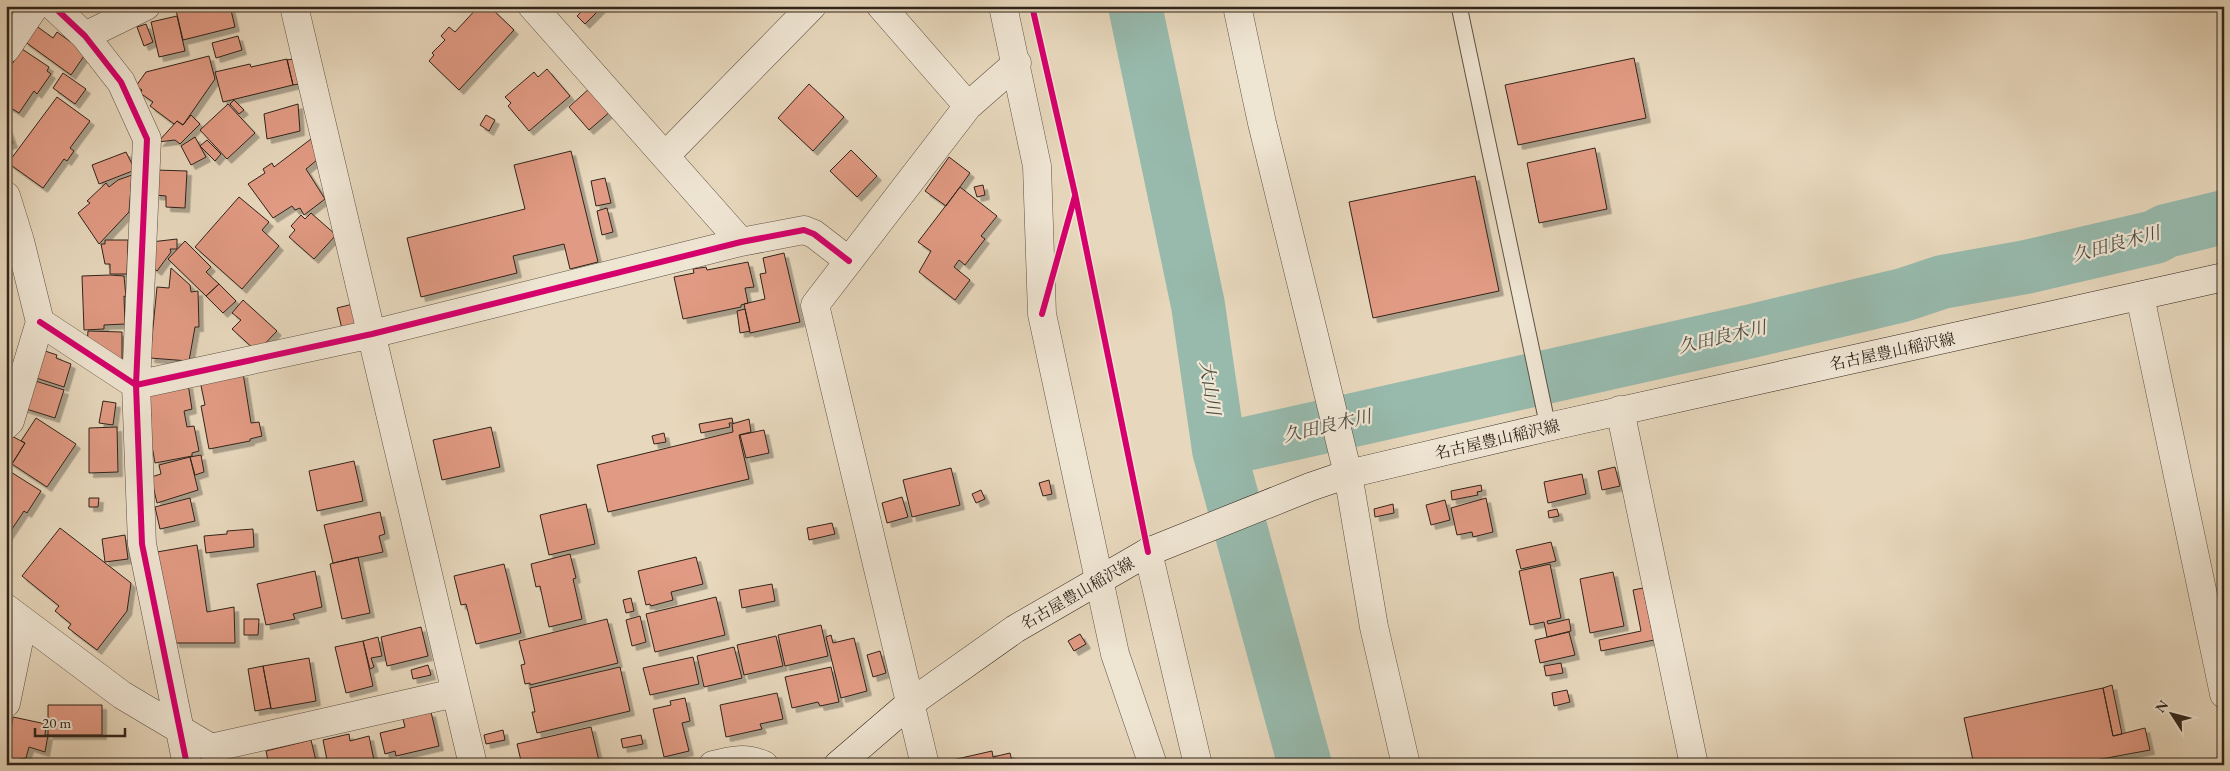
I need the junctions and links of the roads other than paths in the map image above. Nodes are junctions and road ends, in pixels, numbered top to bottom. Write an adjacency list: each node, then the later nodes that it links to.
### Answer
1 (35, 6): 12 (street)
2 (53, 6): 11 (street)
3 (146, 6): 11 (street)
4 (294, 6): 22 (street)
5 (532, 6): 15 (street)
6 (812, 6): 15 (street)
7 (882, 6): 14 (street)
8 (1003, 6): 13 (street)
9 (1236, 6): 27 (street)
10 (1459, 6): 25 (lane)
11 (85, 36): 23 (street)
12 (6, 49)
13 (1017, 63): 14 (street); 29 (street)
14 (968, 106): 18 (street)
15 (665, 156): 17 (street)
16 (6, 196): 21 (street)
17 (741, 242): 18 (street); 22 (street)
18 (849, 261): 34 (street)
19 (2224, 277): 20 (street, 名古屋豊山稲沢線)
20 (2140, 296): 24 (street, 名古屋豊山稲沢線); 32 (street)
21 (40, 322): 23 (street); 26 (street)
22 (372, 334): 23 (street); 31 (street)
23 (136, 385): 35 (street)
24 (1620, 410): 25 (street, 名古屋豊山稲沢線); 45 (street)
25 (1546, 418): 27 (street, 名古屋豊山稲沢線)
26 (7, 422)
27 (1348, 474): 28 (street, 名古屋豊山稲沢線); 44 (street)
28 (1153, 549): 29 (street, 名古屋豊山稲沢線); 43 (street)
29 (1099, 580): 34 (street, 名古屋豊山稲沢線); 42 (street)
30 (15, 614): 33 (street); 35 (street)
31 (455, 693): 35 (street); 37 (street)
32 (2224, 694)
33 (6, 703)
34 (909, 704): 40 (street, 名古屋豊山稲沢線); 41 (street)
35 (178, 728): 36 (street)
36 (186, 765)
37 (473, 765)
38 (713, 765): 39 (street)
39 (764, 765)
40 (838, 765)
41 (925, 765)
42 (1153, 765)
43 (1198, 765)
44 (1406, 765)
45 (1694, 765)

